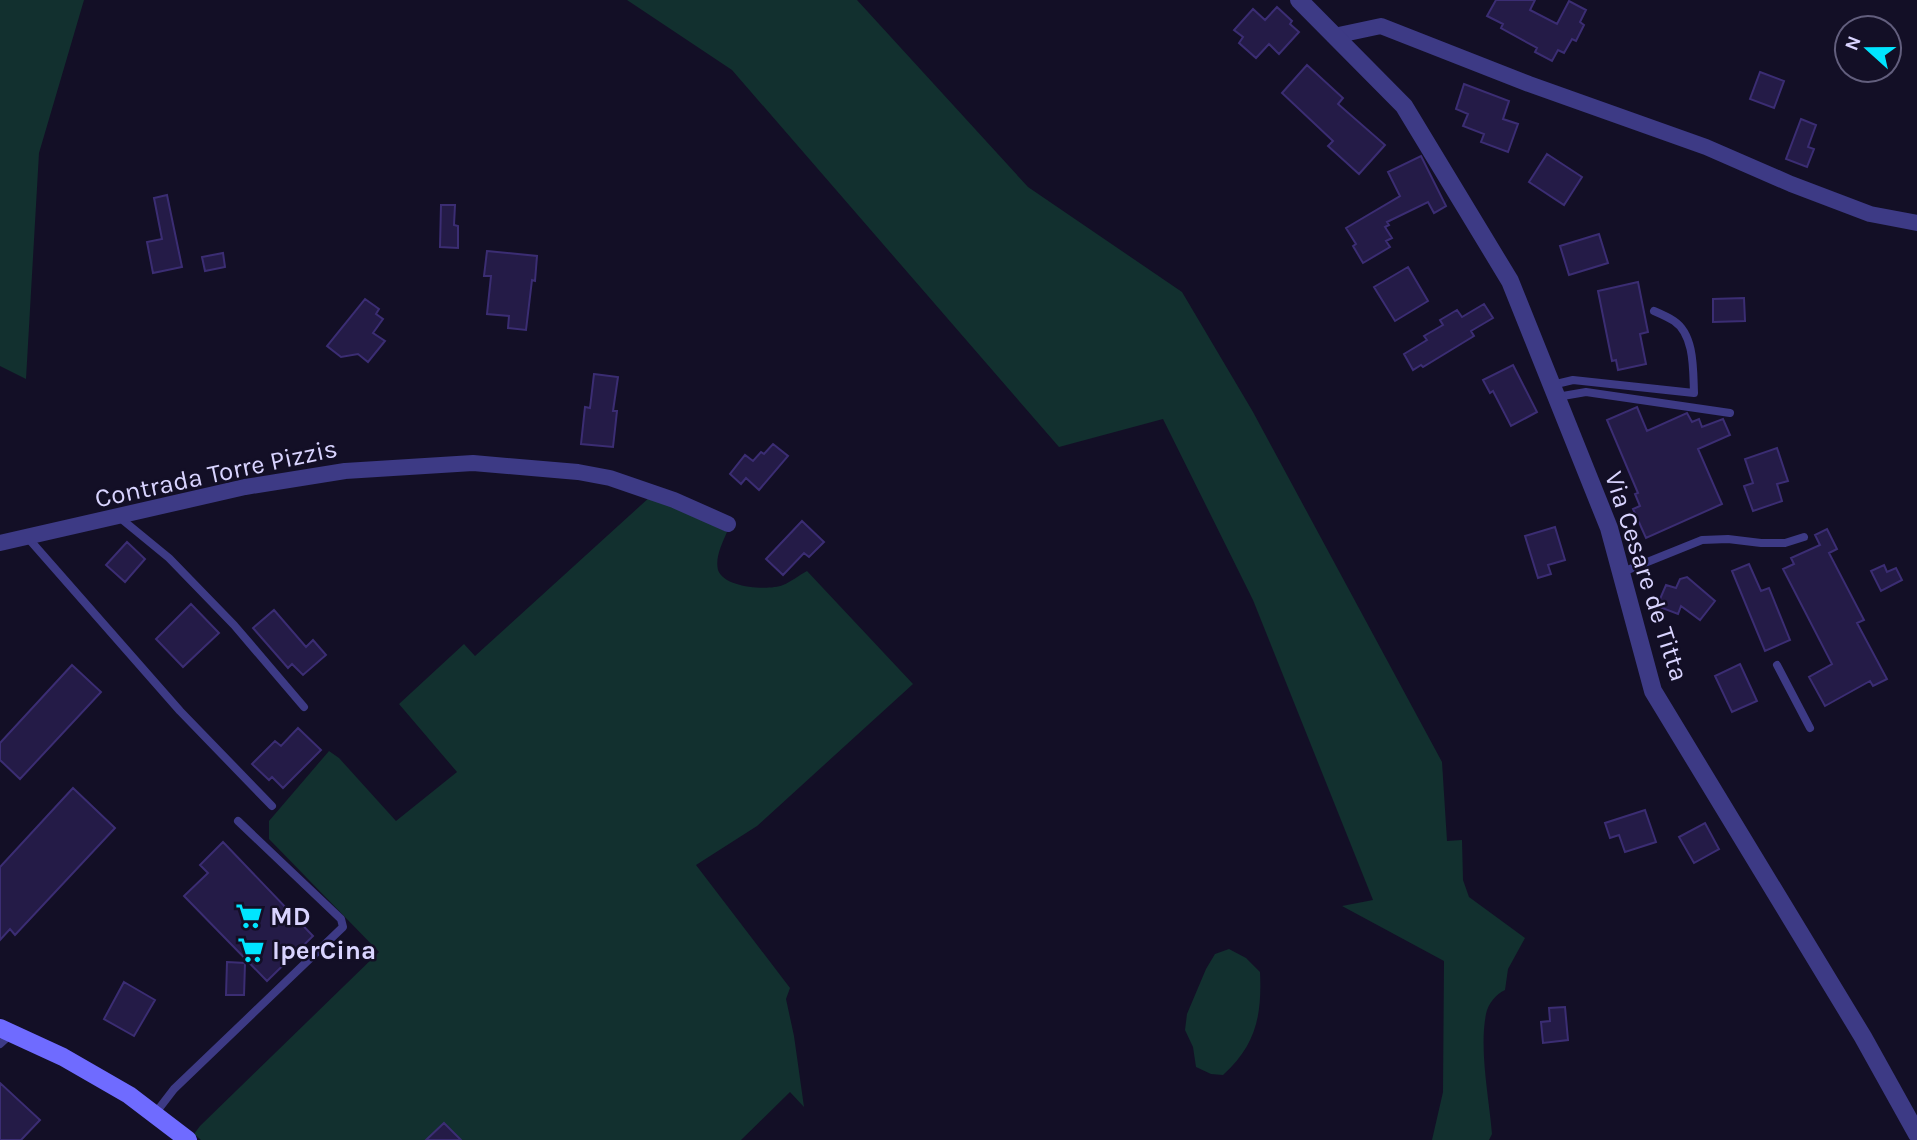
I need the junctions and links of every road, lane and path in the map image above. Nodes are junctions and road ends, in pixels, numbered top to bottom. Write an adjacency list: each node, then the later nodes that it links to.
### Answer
1 (1306, 3): 2 (street, Via Cesare de Titta)
2 (1335, 36): 3 (street); 5 (street, Via Cesare de Titta)
3 (1917, 223)
4 (1654, 311): 5 (lane)
5 (1554, 391): 6 (lane); 12 (street, Via Cesare de Titta)
6 (1730, 414)
7 (119, 517): 8 (street, Contrada Torre Pizzis); 10 (street, Contrada Torre Pizzis); 14 (lane)
8 (729, 524)
9 (1804, 537): 12 (lane)
10 (28, 538): 11 (street, Contrada Torre Pizzis); 16 (lane)
11 (0, 543)
12 (1620, 573): 20 (street, Via Cesare de Titta)
13 (1777, 664): 15 (lane)
14 (304, 707)
15 (1810, 728)
16 (272, 806)
17 (238, 821): 19 (lane)
18 (4, 1035): 19 (main road)
19 (154, 1115): 21 (main road)
20 (1917, 1134)
21 (188, 1140)

